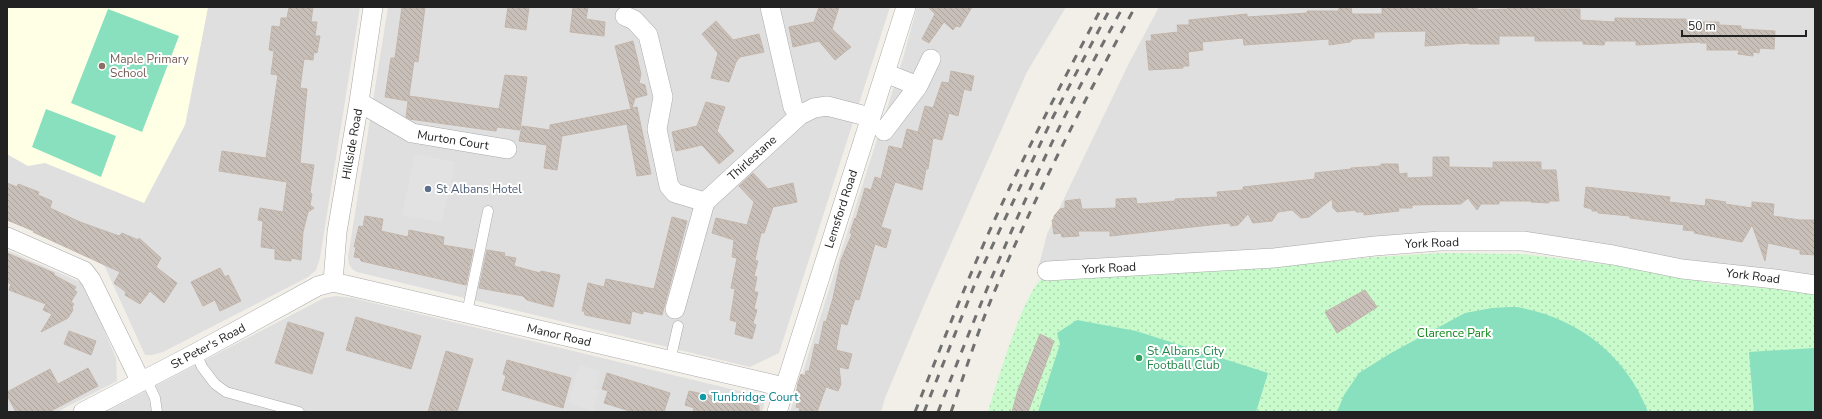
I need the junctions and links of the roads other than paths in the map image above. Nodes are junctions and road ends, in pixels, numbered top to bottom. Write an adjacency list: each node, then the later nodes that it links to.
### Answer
1 (373, 7): 8 (street, Hillside Road)
2 (770, 7): 9 (street)
3 (906, 7): 6 (street, Lemsford Road)
4 (625, 16): 13 (street)
5 (931, 59): 7 (street)
6 (885, 73): 7 (street); 10 (street, Lemsford Road)
7 (918, 86): 11 (street)
8 (359, 102): 12 (street, Murton Court); 17 (street, Hillside Road)
9 (800, 115): 10 (street, Thirlestane); 13 (street, Thirlestane)
10 (870, 117): 24 (street, Lemsford Road)
11 (884, 131)
12 (507, 149)
13 (705, 202): 20 (street)
14 (488, 211): 19 (lane)
15 (7, 237): 23 (street)
16 (1047, 271): 18 (street, York Road)
17 (333, 282): 19 (street, Manor Road); 21 (street, St Peter's Road)
18 (1815, 286)
19 (467, 313): 22 (street, Manor Road)
20 (677, 318): 22 (lane)
21 (196, 353): 23 (street, St Peter's Road); 27 (lane)
22 (670, 361): 24 (street, Manor Road)
23 (144, 380): 25 (street, St Peter's Road); 26 (lane)
24 (784, 387): 28 (street, Lemsford Road)
25 (83, 412)
26 (157, 412)
27 (299, 412)
28 (777, 412)

